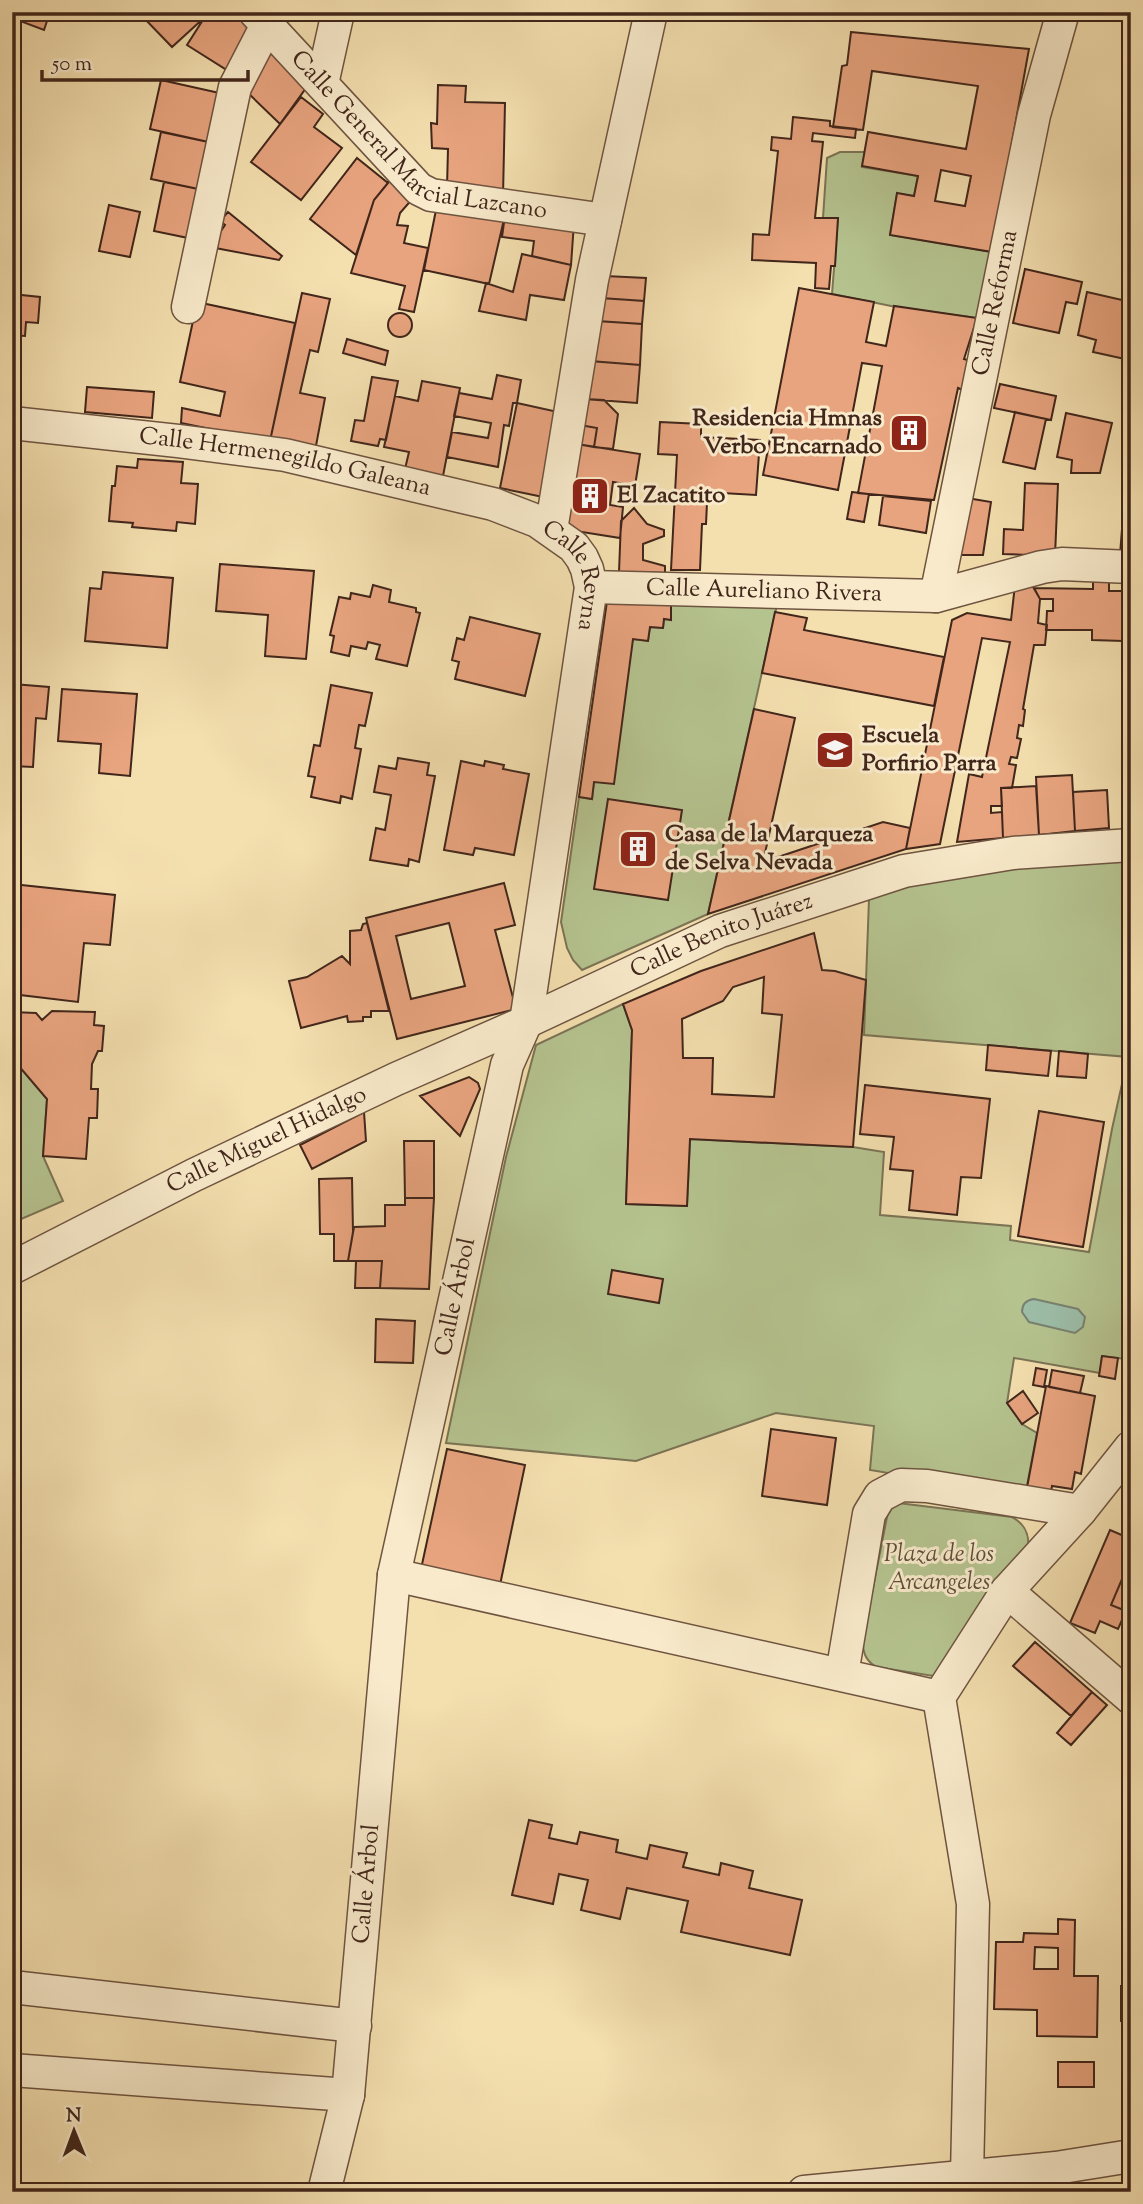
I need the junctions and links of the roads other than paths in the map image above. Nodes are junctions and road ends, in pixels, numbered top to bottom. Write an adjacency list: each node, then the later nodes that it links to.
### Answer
1 (338, 12): 5 (street)
2 (651, 12): 6 (street, Calle Reyna)
3 (1063, 12): 12 (street, Calle Reforma)
4 (261, 19): 5 (street, Calle General Marcial Lazcano); 7 (street)
5 (322, 84): 6 (street, Calle General Marcial Lazcano)
6 (605, 220): 9 (street, Calle Reyna)
7 (188, 307)
8 (12, 423): 9 (street, Calle Hermenegildo Galeana)
9 (551, 530): 11 (street, Calle Reyna)
10 (1131, 567): 12 (street, Calle Aureliano Rivera)
11 (591, 587): 12 (street, Calle Aureliano Rivera); 14 (street, Calle Reyna)
12 (936, 596)
13 (1131, 845): 14 (street, Calle Benito Juárez)
14 (526, 1022): 15 (street, Calle Miguel Hidalgo); 18 (street, Calle Árbol)
15 (12, 1268)
16 (1131, 1447): 17 (street)
17 (1080, 1511): 19 (street); 20 (street)
18 (394, 1574): 20 (street); 24 (street, Calle Árbol)
19 (1007, 1591): 21 (street); 22 (street)
20 (842, 1674): 21 (street)
21 (939, 1697): 28 (street)
22 (1131, 1698)
23 (12, 1987): 24 (street)
24 (355, 2026): 26 (street, Calle Árbol)
25 (12, 2070): 26 (street)
26 (348, 2095): 29 (street, Calle Árbol)
27 (1131, 2156): 28 (street)
28 (968, 2184): 30 (street)
29 (324, 2192)
30 (804, 2192)

